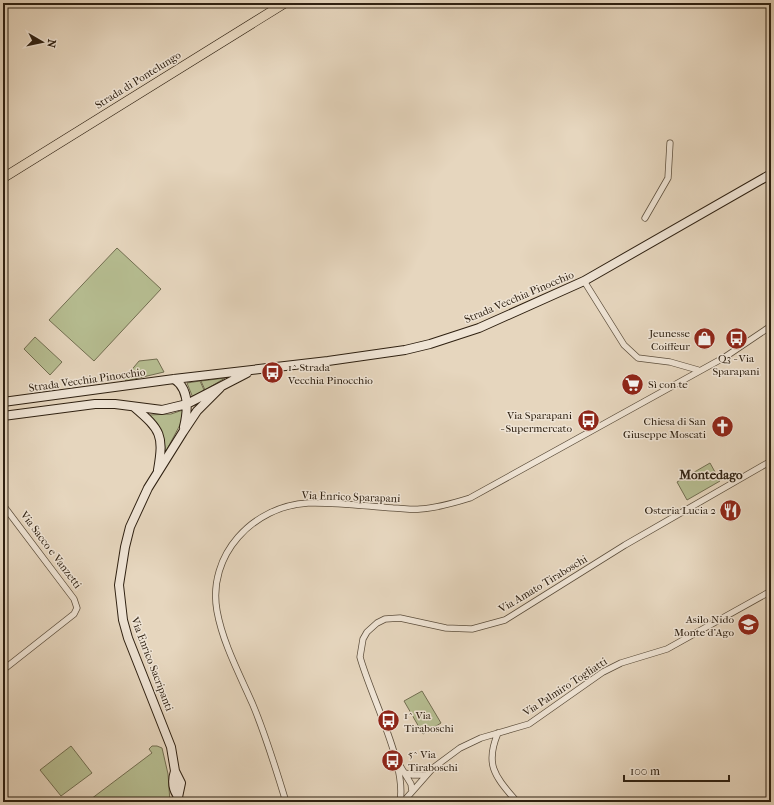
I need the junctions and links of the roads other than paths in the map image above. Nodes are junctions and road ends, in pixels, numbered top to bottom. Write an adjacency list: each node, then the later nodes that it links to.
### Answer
1 (285, 3): 4 (main road, Strada di Pontelungo)
2 (670, 143): 5 (street)
3 (771, 174): 6 (street, Strada Vecchia Pinocchio)
4 (3, 178)
5 (645, 218)
6 (584, 281): 8 (street); 9 (street, Strada Vecchia Pinocchio)
7 (771, 326): 8 (street, Via Enrico Sparapani)
8 (698, 370): 29 (street, Via Enrico Sparapani)
9 (251, 371): 10 (street, Strada Vecchia Pinocchio); 11 (street, Strada Vecchia Pinocchio)
10 (174, 379): 12 (street, Strada Vecchia Pinocchio); 13 (street)
11 (220, 388): 13 (street, Strada Vecchia Pinocchio); 16 (street, Via Enrico Sacripanti)
12 (3, 402)
13 (187, 404): 14 (street, Strada Vecchia Pinocchio); 16 (street, Via Enrico Sacripanti)
14 (134, 407): 15 (street, Strada Vecchia Pinocchio); 18 (street, Via Enrico Sacripanti)
15 (4, 417)
16 (183, 432): 18 (street, Via Enrico Sacripanti)
17 (771, 461): 23 (street, Via Amato Tiraboschi)
18 (157, 475): 28 (street, Via Enrico Sacripanti)
19 (3, 506): 21 (street, Via Sacco e Vanzetti)
20 (771, 591): 22 (street, Via Palmiro Togliatti)
21 (3, 670)
22 (498, 733): 25 (street, Via Palmiro Togliatti); 31 (street)
23 (397, 760): 24 (street, Via Amato Tiraboschi); 26 (street, Via Amato Tiraboschi)
24 (405, 773): 25 (street); 27 (street, Via Amato Tiraboschi)
25 (426, 775): 27 (street, Via Palmiro Togliatti)
26 (402, 781): 27 (street); 30 (street, Via Amato Tiraboschi)
27 (412, 791): 30 (street, Via Palmiro Togliatti)
28 (177, 799)
29 (286, 802)
30 (401, 802)
31 (517, 802)

